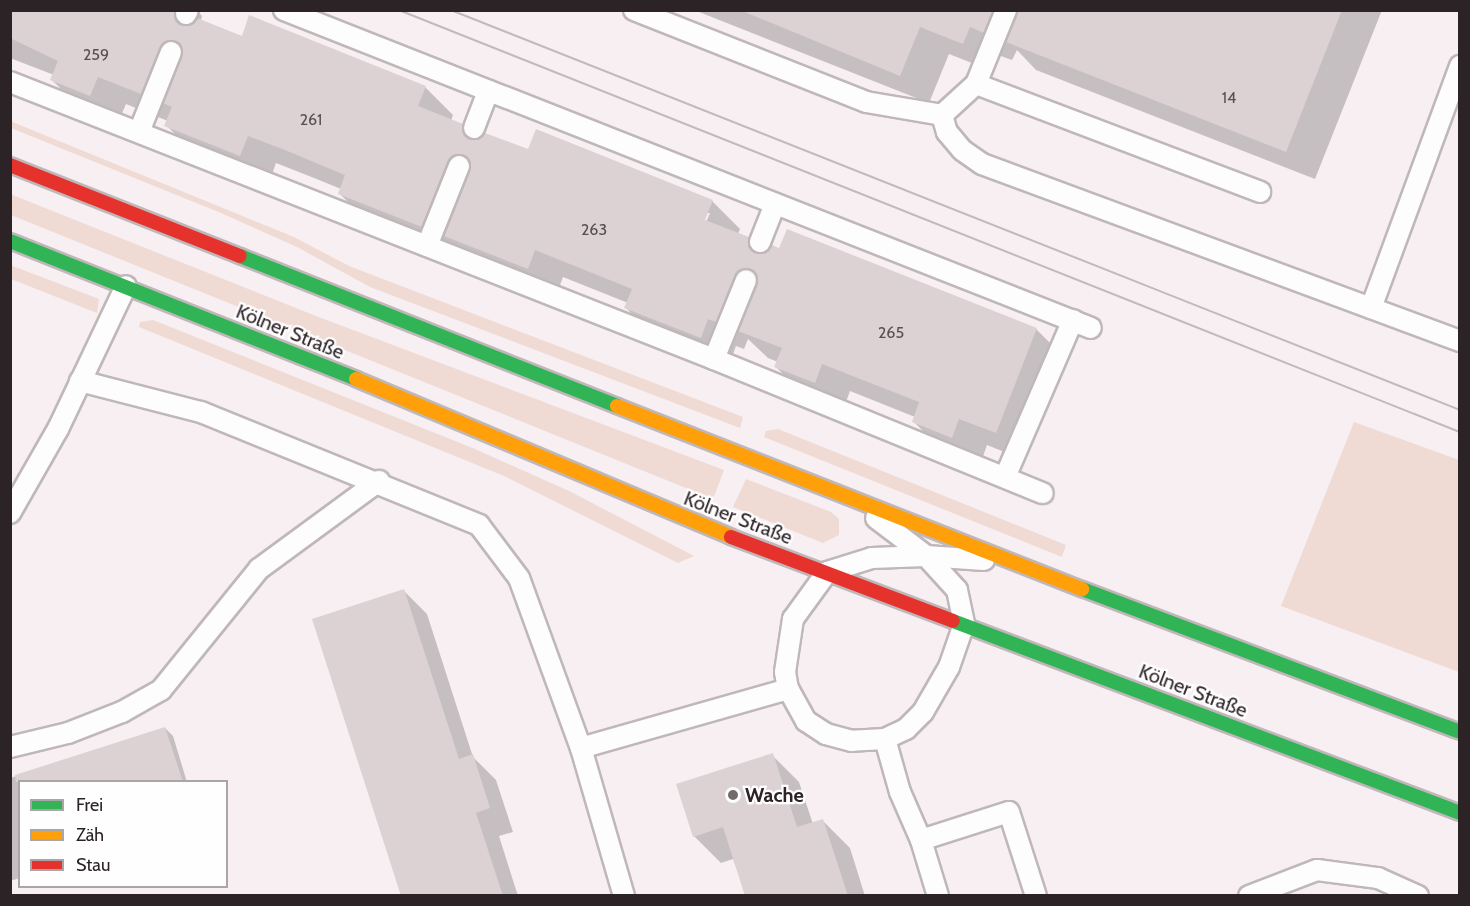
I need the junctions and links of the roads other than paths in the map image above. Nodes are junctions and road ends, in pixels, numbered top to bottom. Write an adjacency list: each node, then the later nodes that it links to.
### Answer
1 (284, 10): 8 (lane)
2 (634, 10): 9 (lane)
3 (1006, 10): 7 (lane)
4 (171, 52): 11 (lane)
5 (1460, 66): 21 (lane)
6 (10, 82): 11 (lane)
7 (976, 84): 9 (lane); 14 (lane)
8 (488, 91): 10 (lane); 15 (lane)
9 (942, 115): 21 (lane)
10 (474, 128)
11 (139, 132): 18 (lane)
12 (10, 165): 30 (main road)
13 (459, 166): 18 (lane)
14 (1260, 192)
15 (775, 204): 17 (lane); 22 (lane)
16 (10, 241): 20 (main road, Kölner Straße)
17 (760, 242)
18 (427, 246): 25 (lane)
19 (746, 280): 25 (lane)
20 (126, 286): 26 (lane); 34 (main road, Kölner Straße)
21 (1371, 308): 24 (lane)
22 (1073, 320): 23 (lane); 27 (lane)
23 (1091, 328)
24 (1460, 341)
25 (714, 359): 27 (lane)
26 (80, 381): 28 (lane); 31 (lane)
27 (1005, 477): 29 (lane)
28 (379, 481): 39 (lane); 40 (lane)
29 (1043, 493)
30 (851, 499): 32 (lane); 33 (main road)
31 (10, 513)
32 (926, 556): 33 (lane); 34 (lane); 35 (lane)
33 (1011, 562): 37 (main road)
34 (827, 572): 35 (main road, Kölner Straße); 36 (lane)
35 (964, 624): 38 (lane); 41 (main road, Kölner Straße)
36 (788, 689): 38 (lane); 40 (lane)
37 (1460, 732)
38 (885, 739): 42 (lane)
39 (10, 747)
40 (581, 748): 43 (lane)
41 (1460, 813)
42 (921, 840): 44 (lane); 45 (lane)
43 (624, 896)
44 (938, 896)
45 (1036, 896)
46 (1249, 896): 47 (lane)
47 (1418, 896)

